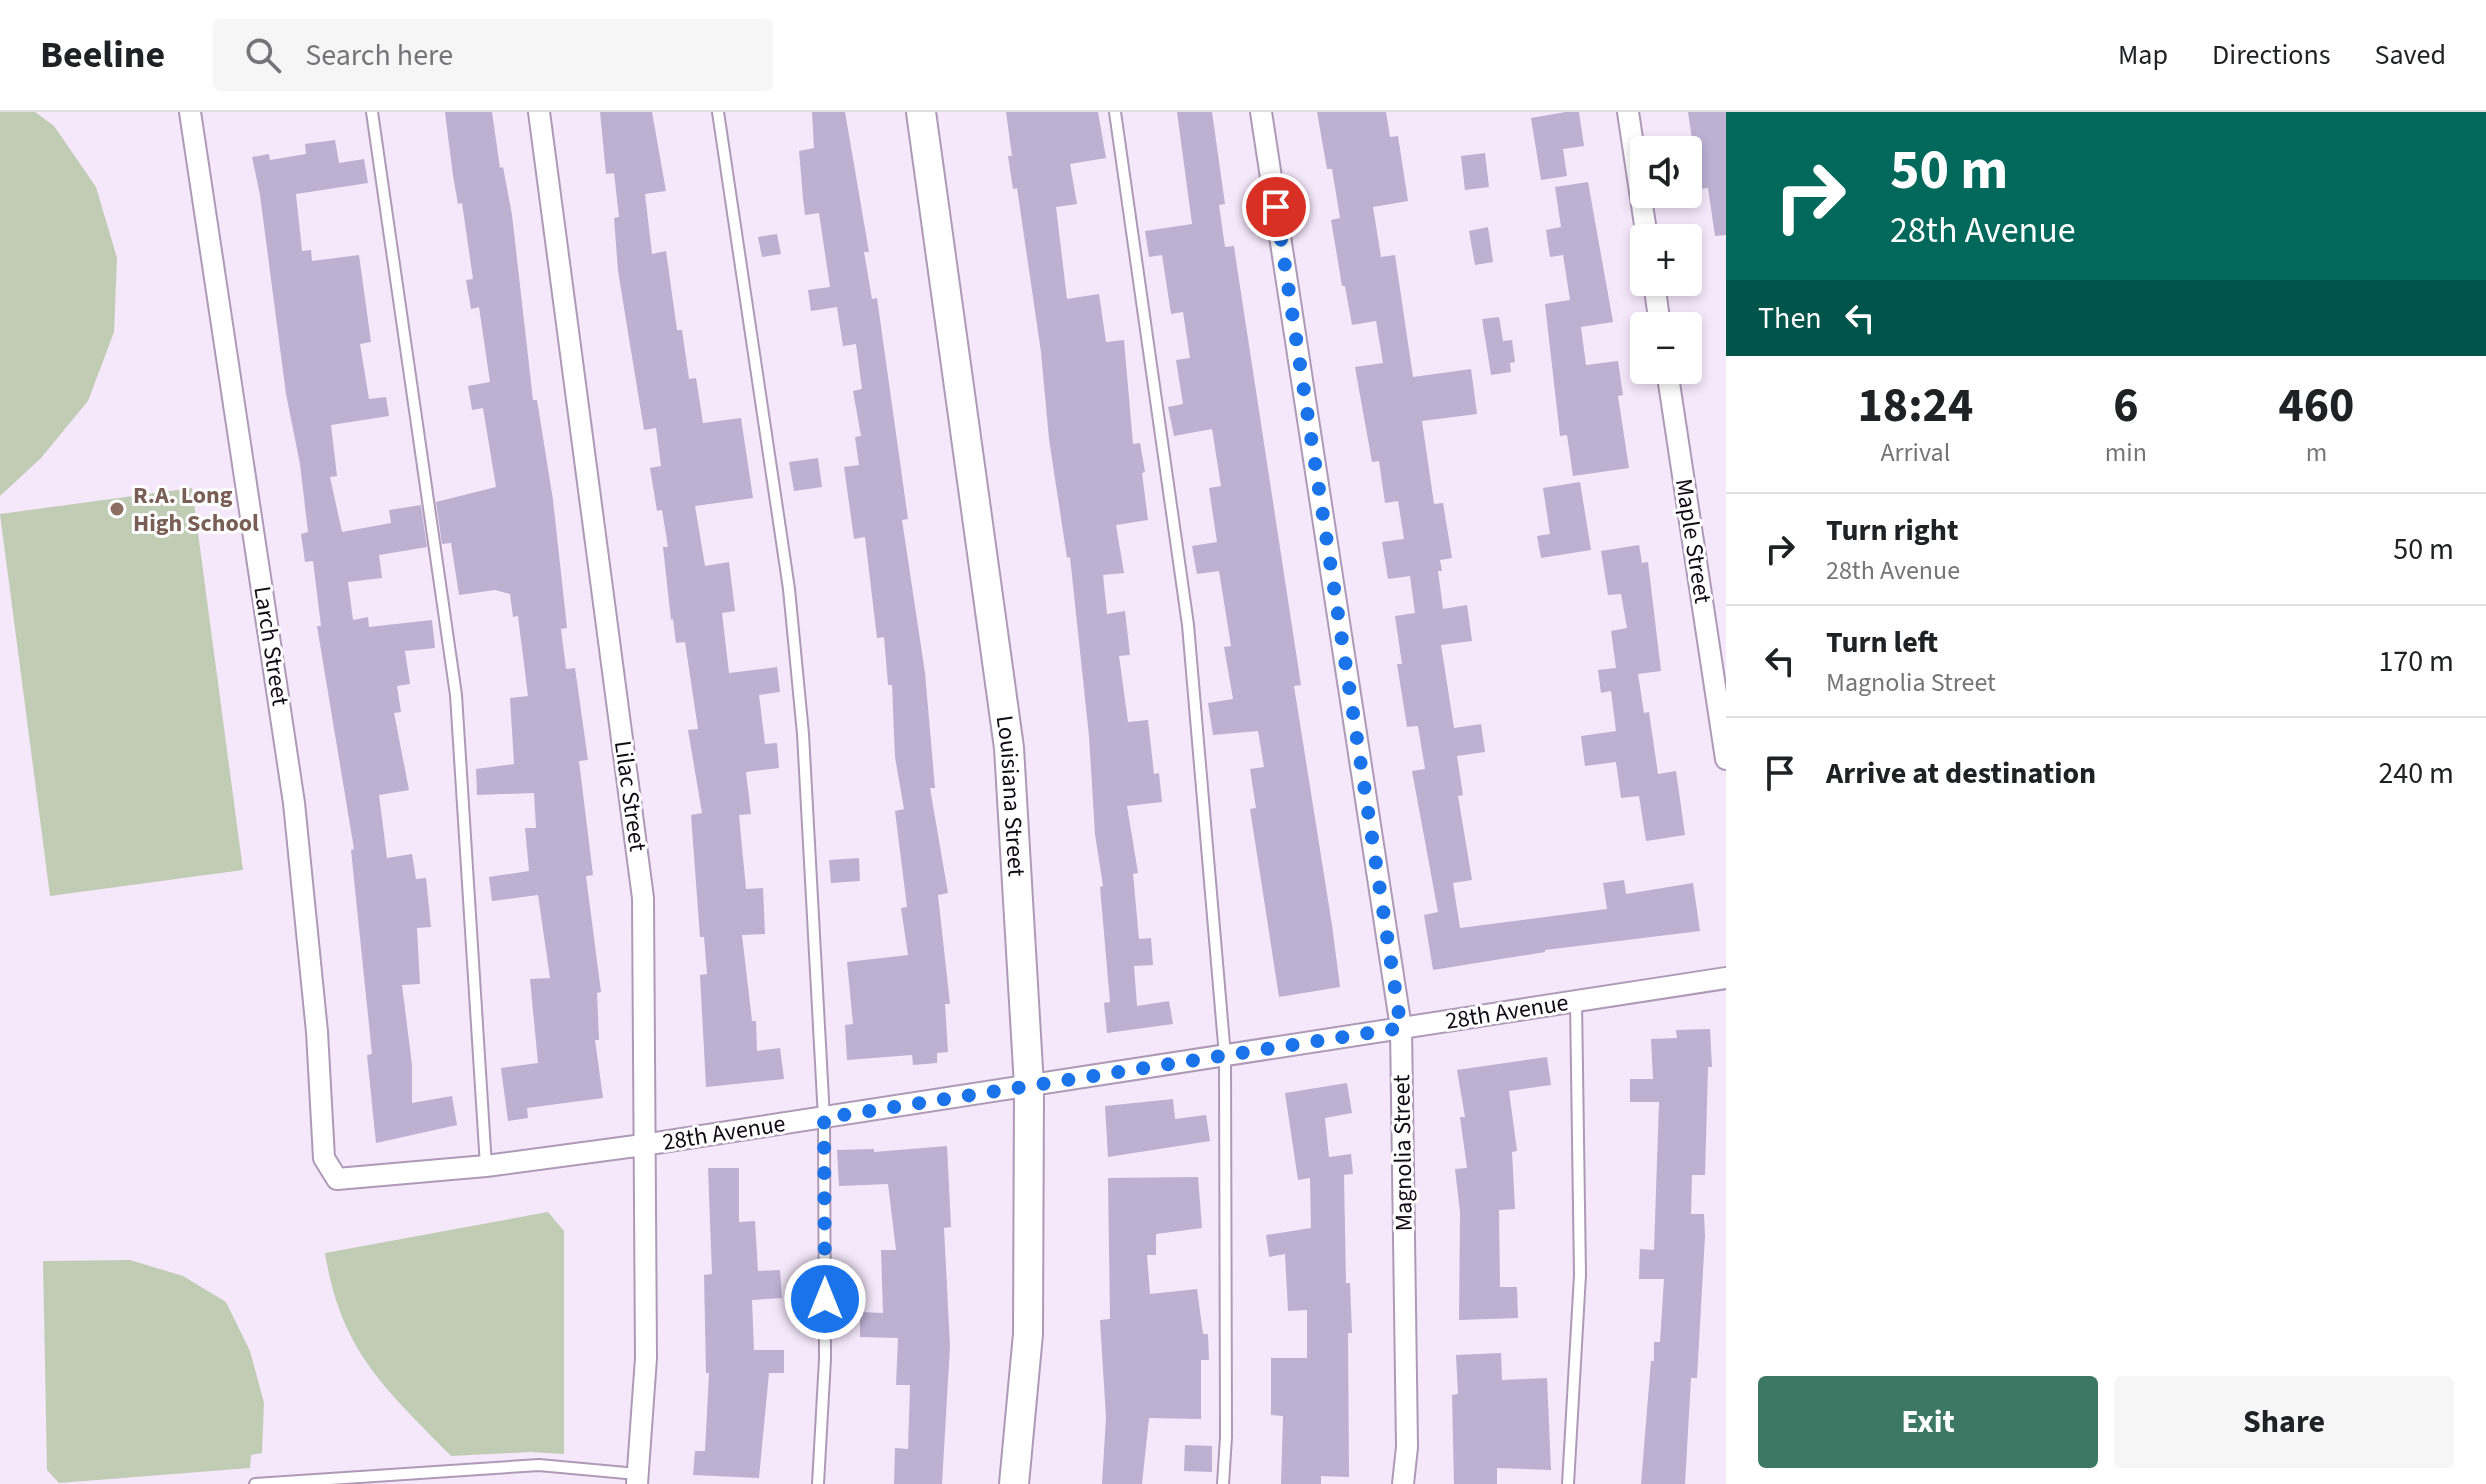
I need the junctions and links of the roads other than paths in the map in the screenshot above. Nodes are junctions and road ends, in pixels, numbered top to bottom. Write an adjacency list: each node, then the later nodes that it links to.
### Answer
1 (190, 112): 20 (street, Larch Street)
2 (372, 112): 19 (lane)
3 (539, 112): 18 (street, Lilac Street)
4 (718, 112): 17 (lane)
5 (921, 112): 16 (street, Louisiana Street)
6 (1115, 112): 15 (lane)
7 (1261, 112): 14 (street, Magnolia Street)
8 (1628, 112): 9 (street)
9 (1645, 224)
10 (1669, 384): 11 (street, Maple Street)
11 (1726, 759)
12 (1726, 978): 13 (street, 28th Avenue)
13 (1576, 1001): 14 (street, 28th Avenue); 28 (lane)
14 (1401, 1028): 15 (street, 28th Avenue); 27 (street, Magnolia Street)
15 (1225, 1056): 16 (street, 28th Avenue); 26 (lane)
16 (1029, 1086): 17 (street, 28th Avenue); 25 (street, Louisiana Street)
17 (824, 1118): 18 (street, 28th Avenue); 24 (lane)
18 (643, 1145): 19 (street, 28th Avenue); 21 (street, Lilac Street)
19 (486, 1166): 20 (street, 28th Avenue)
20 (337, 1179)
21 (637, 1479): 23 (lane)
22 (255, 1484): 23 (lane)
23 (272, 1484)
24 (818, 1484)
25 (1014, 1484)
26 (1223, 1484)
27 (1403, 1484)
28 (1568, 1484)

